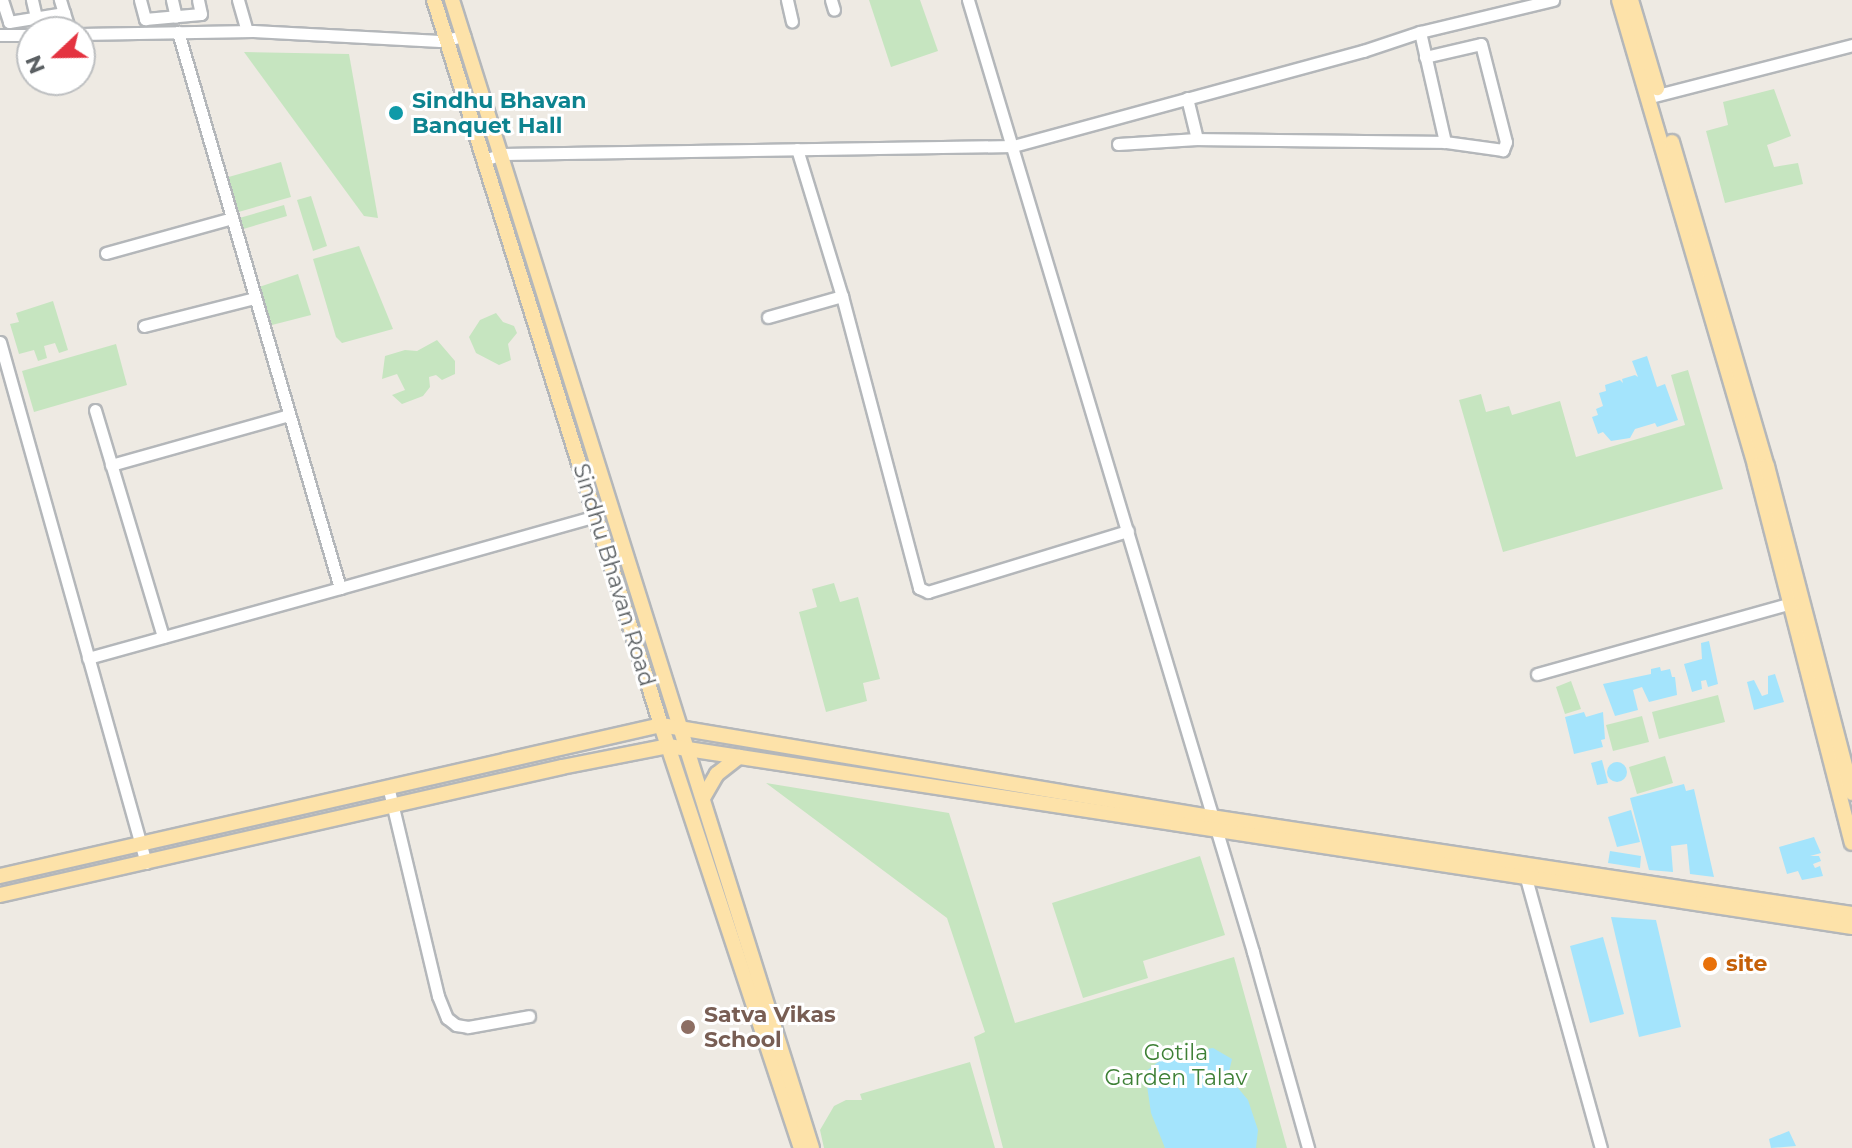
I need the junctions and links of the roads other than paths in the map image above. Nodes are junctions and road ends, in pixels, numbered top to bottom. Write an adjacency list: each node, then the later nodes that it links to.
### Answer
1 (2, 0): 18 (street)
2 (60, 0): 14 (street)
3 (140, 0): 17 (street)
4 (172, 0): 17 (street)
5 (198, 0): 17 (street)
6 (238, 0): 20 (street)
7 (434, 0): 25 (main road, Sindhu Bhavan Road)
8 (452, 0): 24 (main road, Sindhu Bhavan Road)
9 (787, 0): 19 (street)
10 (968, 0): 33 (street)
11 (1553, 0): 22 (street)
12 (1619, 0): 28 (main road)
13 (1631, 0): 28 (main road)
14 (64, 13): 15 (street); 16 (street)
15 (47, 16)
16 (65, 16)
17 (176, 17)
18 (16, 21)
19 (792, 21)
20 (247, 31): 21 (street); 25 (street)
21 (178, 32): 23 (street); 37 (street)
22 (1420, 32): 27 (street); 29 (street)
23 (96, 34)
24 (464, 36): 25 (street); 35 (main road, Sindhu Bhavan Road)
25 (447, 41): 36 (main road, Sindhu Bhavan Road)
26 (1852, 45): 28 (street)
27 (1425, 57): 31 (street); 31 (street)
28 (1654, 96): 50 (main road)
29 (1187, 98): 30 (street); 33 (street)
30 (1197, 139): 31 (street); 32 (street)
31 (1445, 142)
32 (1118, 144)
33 (1013, 146): 34 (street); 48 (street)
34 (797, 149): 35 (street); 39 (street)
35 (502, 154): 36 (street); 55 (main road, Sindhu Bhavan Road)
36 (484, 160): 47 (main road, Sindhu Bhavan Road)
37 (232, 218): 38 (street); 40 (street)
38 (106, 253)
39 (842, 296): 41 (street); 48 (street)
40 (255, 298): 42 (street); 45 (street)
41 (768, 317)
42 (144, 326)
43 (0, 342): 52 (street)
44 (95, 410): 46 (street)
45 (289, 415): 46 (street); 49 (street)
46 (111, 465): 51 (street)
47 (596, 516): 49 (street); 54 (main road, Sindhu Bhavan Road)
48 (1128, 531): 63 (street)
49 (340, 588): 51 (street)
50 (1796, 601): 53 (street); 60 (main road); 65 (main road)
51 (163, 637): 52 (street)
52 (88, 658): 64 (street)
53 (1537, 674)
54 (661, 725): 55 (main road); 56 (main road, Sindhu Bhavan Road); 59 (main road)
55 (681, 729): 57 (main road, Sindhu Bhavan Road); 63 (main road)
56 (668, 746): 57 (main road); 62 (main road); 73 (main road, Sindhu Bhavan Road)
57 (687, 748): 58 (main road); 61 (main road, Sindhu Bhavan Road)
58 (739, 757): 61 (main road); 63 (main road)
59 (388, 786): 62 (street); 64 (main road)
60 (1852, 793)
61 (703, 798): 74 (main road, Sindhu Bhavan Road)
62 (393, 805): 66 (main road); 72 (street)
63 (1213, 824): 68 (main road); 70 (main road); 75 (street)
64 (140, 843): 66 (street); 67 (main road)
65 (1852, 843)
66 (146, 863): 69 (main road)
67 (0, 876)
68 (1526, 878): 71 (main road); 76 (street)
69 (0, 895)
70 (1852, 914)
71 (1852, 927)
72 (529, 1016)
73 (801, 1148)
74 (812, 1148)
75 (1308, 1148)
76 (1601, 1148)

